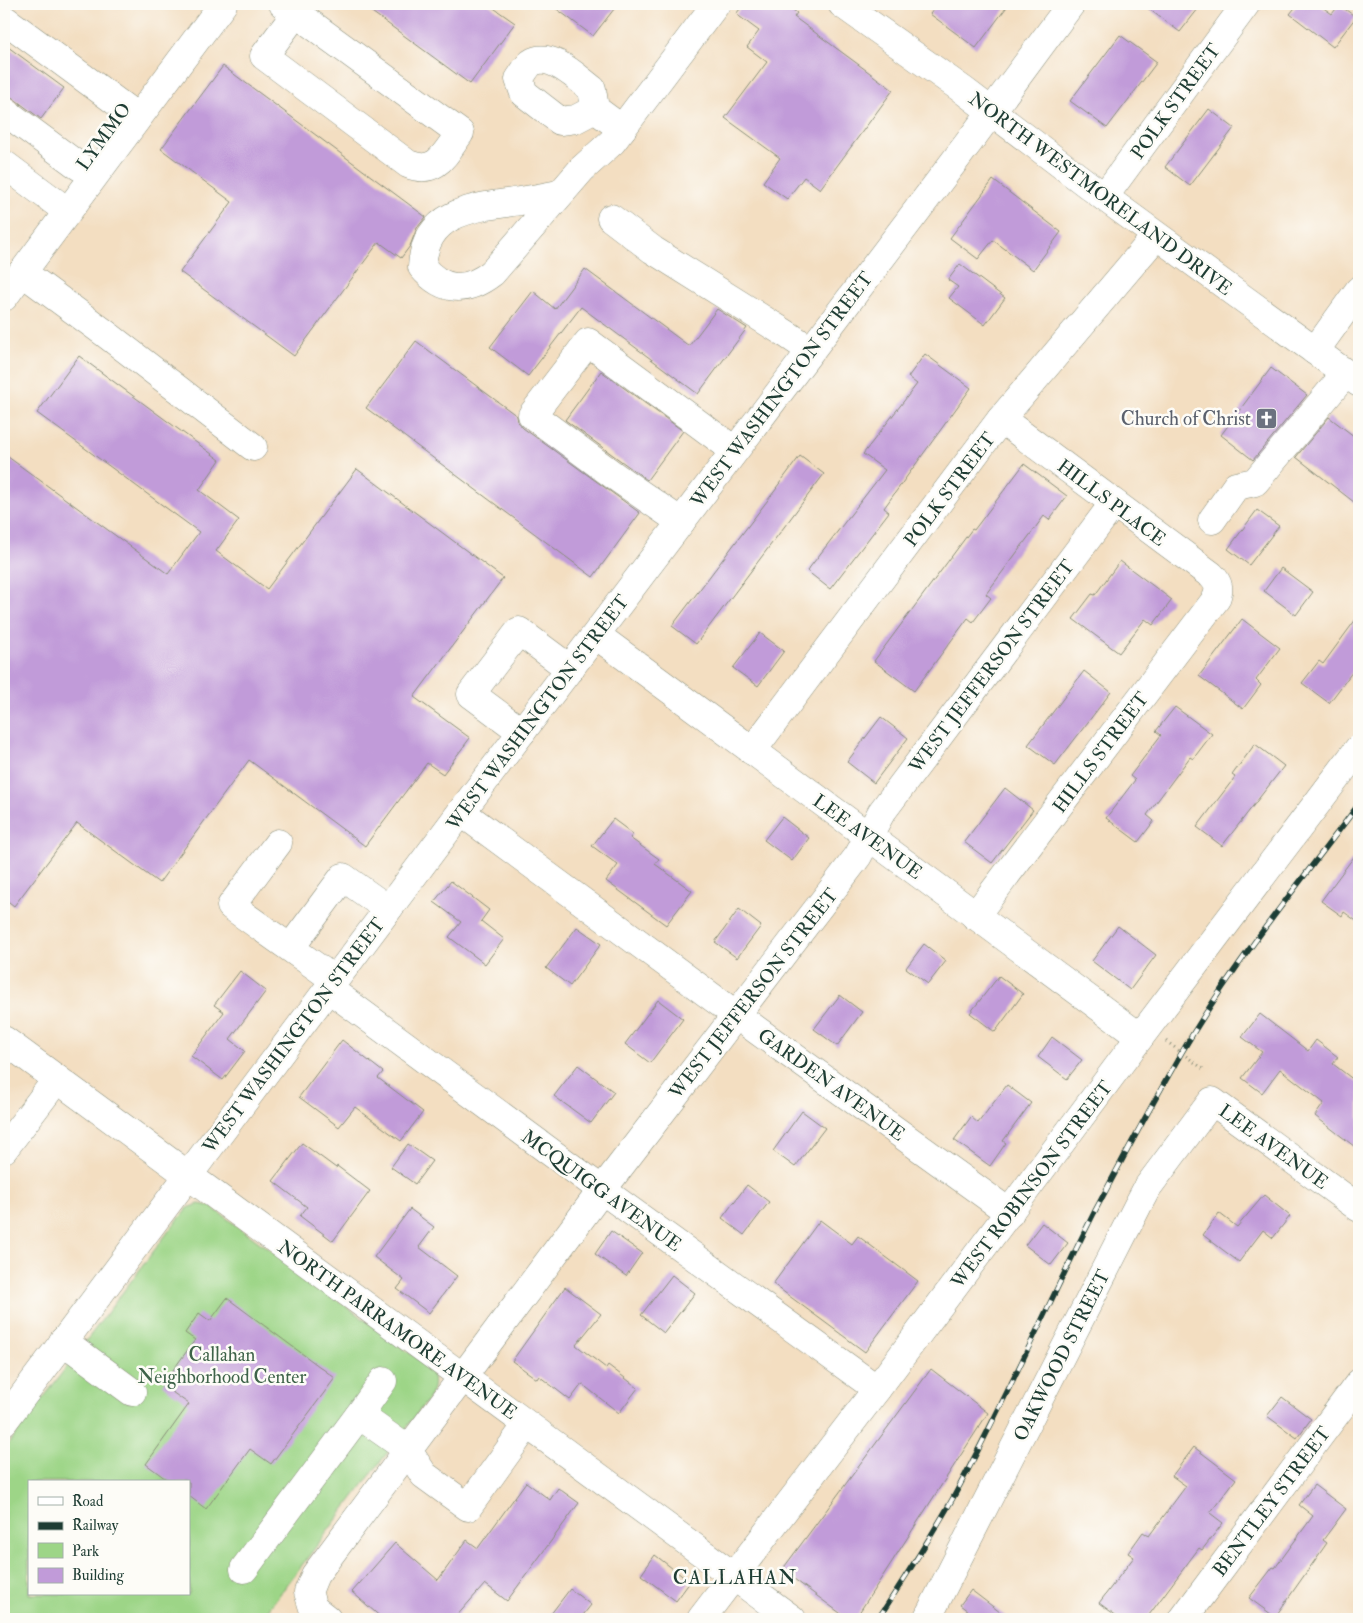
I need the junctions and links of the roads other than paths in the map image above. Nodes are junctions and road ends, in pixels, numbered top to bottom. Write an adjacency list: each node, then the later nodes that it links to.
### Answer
1 (201, 4): 12 (street, LYMMO)
2 (223, 4): 12 (street)
3 (716, 4): 13 (street)
4 (842, 4): 11 (street, NORTH WESTMORELAND DRIVE)
5 (1072, 4): 11 (street, WEST WASHINGTON STREET)
6 (1246, 4): 17 (street, POLK STREET)
7 (289, 8): 7 (street)
8 (4, 19): 12 (street)
9 (595, 109): 13 (street)
10 (4, 111): 15 (street)
11 (992, 111): 17 (street, NORTH WESTMORELAND DRIVE); 24 (street, WEST WASHINGTON STREET)
12 (130, 113): 15 (street, LYMMO); 18 (street)
13 (622, 129): 16 (street)
14 (4, 164): 18 (street)
15 (80, 167): 18 (street, LYMMO)
16 (559, 194): 16 (street)
17 (1104, 197): 20 (street, NORTH WESTMORELAND DRIVE)
18 (61, 206): 21 (street)
19 (611, 218): 24 (street)
20 (1156, 236): 25 (street, NORTH WESTMORELAND DRIVE); 27 (street, POLK STREET)
21 (13, 271): 23 (street); 28 (street)
22 (1359, 290): 25 (street)
23 (4, 297)
24 (810, 350): 29 (street, WEST WASHINGTON STREET)
25 (1315, 351): 26 (street, NORTH WESTMORELAND DRIVE)
26 (1353, 378): 31 (street)
27 (1001, 419): 30 (street, HILLS PLACE); 38 (street, POLK STREET)
28 (253, 448)
29 (734, 450): 32 (street, WEST WASHINGTON STREET); 32 (street)
30 (1114, 503): 33 (street, HILLS PLACE); 40 (street, WEST JEFFERSON STREET)
31 (1212, 520)
32 (681, 522): 34 (street, WEST WASHINGTON STREET)
33 (1219, 587): 43 (street, HILLS STREET)
34 (596, 635): 35 (street, WEST WASHINGTON STREET); 38 (street, LEE AVENUE)
35 (570, 669): 36 (street, WEST WASHINGTON STREET); 36 (street)
36 (522, 732): 39 (street, WEST WASHINGTON STREET)
37 (1359, 748): 47 (street, WEST ROBINSON STREET)
38 (752, 751): 40 (street, LEE AVENUE)
39 (461, 812): 42 (street, WEST WASHINGTON STREET); 46 (street, GARDEN AVENUE)
40 (868, 836): 43 (street, LEE AVENUE); 46 (street, WEST JEFFERSON STREET)
41 (278, 843): 44 (street, MCQUIGG AVENUE)
42 (388, 909): 44 (street); 45 (street, WEST WASHINGTON STREET)
43 (975, 916): 47 (street, LEE AVENUE)
44 (291, 947): 45 (street, MCQUIGG AVENUE)
45 (332, 984): 52 (street, WEST WASHINGTON STREET); 53 (street, MCQUIGG AVENUE)
46 (736, 1015): 53 (street, WEST JEFFERSON STREET); 55 (street, GARDEN AVENUE)
47 (1140, 1037): 55 (street, WEST ROBINSON STREET)
48 (4, 1040): 49 (street, NORTH PARRAMORE AVENUE)
49 (57, 1078): 51 (street); 52 (street, NORTH PARRAMORE AVENUE)
50 (1212, 1101): 54 (street, LEE AVENUE); 71 (street, OAKWOOD STREET)
51 (4, 1149)
52 (188, 1174): 56 (street, WEST WASHINGTON STREET); 57 (street, NORTH PARRAMORE AVENUE)
53 (602, 1190): 57 (street, WEST JEFFERSON STREET); 60 (street, MCQUIGG AVENUE)
54 (1359, 1208)
55 (1010, 1213): 60 (street, WEST ROBINSON STREET)
56 (64, 1341): 61 (street); 63 (street, WEST WASHINGTON STREET)
57 (462, 1376): 64 (street, NORTH PARRAMORE AVENUE); 65 (street, WEST JEFFERSON STREET)
58 (383, 1381): 62 (street)
59 (1359, 1383): 72 (street, BENTLEY STREET)
60 (877, 1389): 67 (street, WEST ROBINSON STREET)
61 (132, 1392)
62 (359, 1415): 65 (street); 66 (street)
63 (4, 1421)
64 (528, 1425): 65 (street); 67 (street, NORTH PARRAMORE AVENUE)
65 (407, 1449): 68 (street, WEST JEFFERSON STREET)
66 (244, 1569)
67 (734, 1577): 69 (street, WEST ROBINSON STREET); 70 (street, NORTH PARRAMORE AVENUE)
68 (327, 1619)
69 (702, 1619)
70 (792, 1619)
71 (927, 1619)
72 (1183, 1619)

